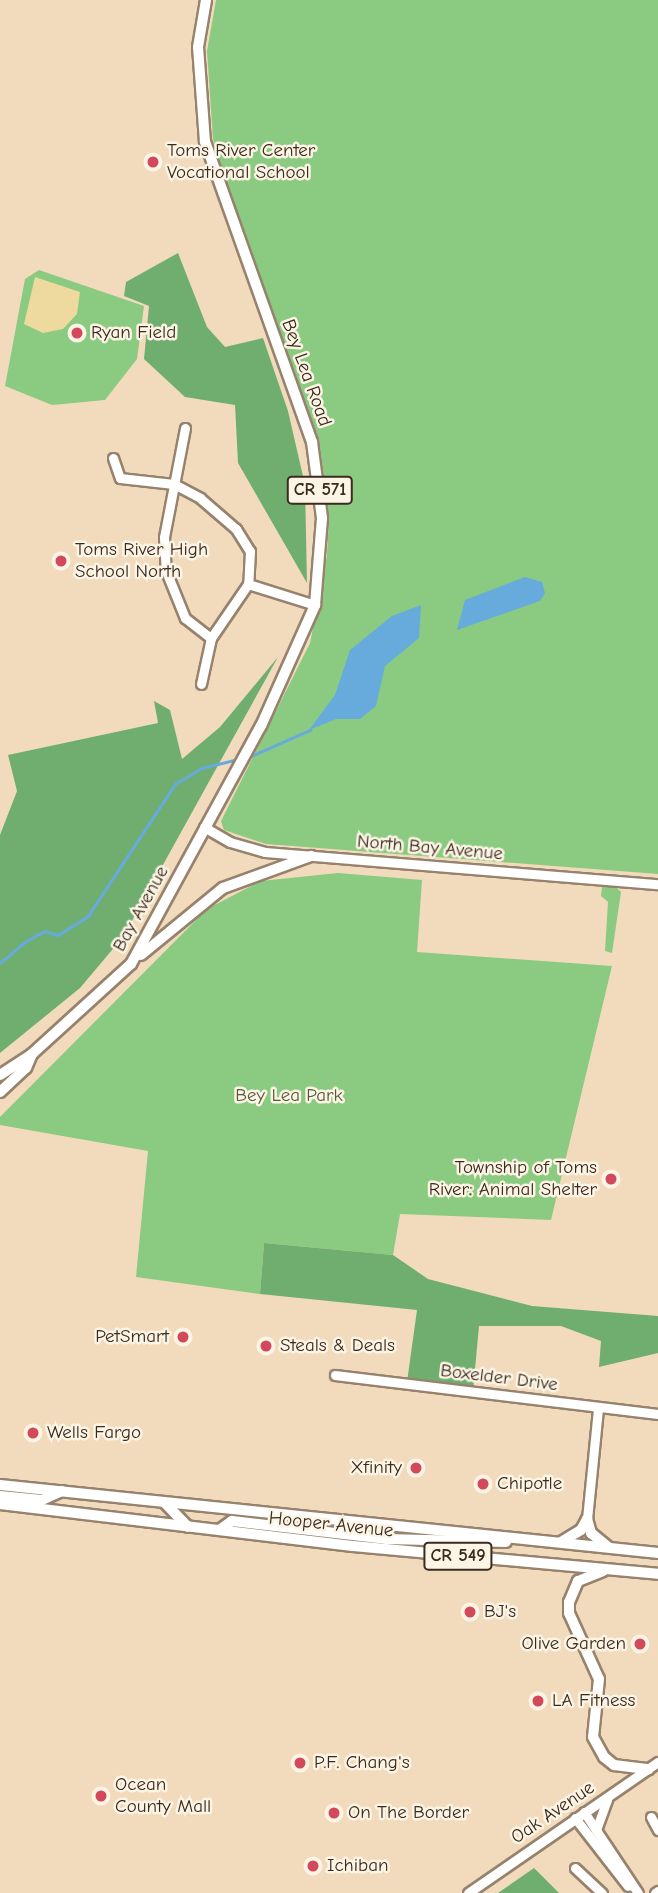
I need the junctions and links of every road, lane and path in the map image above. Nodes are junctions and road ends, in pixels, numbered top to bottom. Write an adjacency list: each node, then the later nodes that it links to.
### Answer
1 (206, 0): 6 (main road, Bey Lea Road / CR 571)
2 (185, 428): 4 (street)
3 (113, 458): 4 (street)
4 (174, 484): 5 (street); 7 (street)
5 (248, 584): 6 (street); 7 (street)
6 (315, 605): 9 (main road, Bey Lea Road / CR 571)
7 (211, 638): 8 (street)
8 (201, 684)
9 (204, 827): 10 (street, North Bay Avenue); 12 (main road, Bay Avenue / CR 571)
10 (311, 856): 11 (street, North Bay Avenue); 12 (main road)
11 (658, 884)
12 (131, 964): 13 (main road, Bay Avenue / CR 571)
13 (32, 1054): 14 (main road, Bay Avenue / CR 571); 15 (main road, Bay Avenue / CR 571)
14 (0, 1075)
15 (0, 1092)
16 (335, 1375): 17 (street, Boxelder Drive)
17 (598, 1408): 18 (street, Boxelder Drive); 24 (street)
18 (658, 1414)
19 (0, 1485): 20 (main road, Hooper Avenue / CR 549)
20 (62, 1492): 21 (main road); 22 (main road, Hooper Avenue / CR 549)
21 (0, 1496)
22 (165, 1503): 25 (main road); 27 (main road, Hooper Avenue / CR 549)
23 (0, 1504): 25 (main road, Hooper Avenue / CR 549)
24 (587, 1519): 28 (main road); 29 (main road)
25 (188, 1527): 26 (main road, Hooper Avenue / CR 549)
26 (219, 1530): 27 (main road); 31 (main road, Hooper Avenue / CR 549)
27 (530, 1540): 28 (main road, Hooper Avenue / CR 549)
28 (558, 1543): 29 (main road, Hooper Avenue / CR 549)
29 (610, 1548): 30 (main road, Hooper Avenue / CR 549)
30 (658, 1553)
31 (613, 1569): 32 (main road, Hooper Avenue / CR 549); 33 (main road)
32 (658, 1574)
33 (653, 1765): 34 (street, Oak Avenue)
34 (608, 1797): 35 (street, Oak Avenue); 38 (street)
35 (584, 1812): 37 (street, Oak Avenue); 38 (street)
36 (651, 1817): 39 (street)
37 (575, 1818): 41 (street, Oak Avenue); 43 (street)
38 (596, 1829): 43 (street)
39 (658, 1830)
40 (575, 1868): 42 (street)
41 (468, 1893)
42 (602, 1893)
43 (637, 1893)

